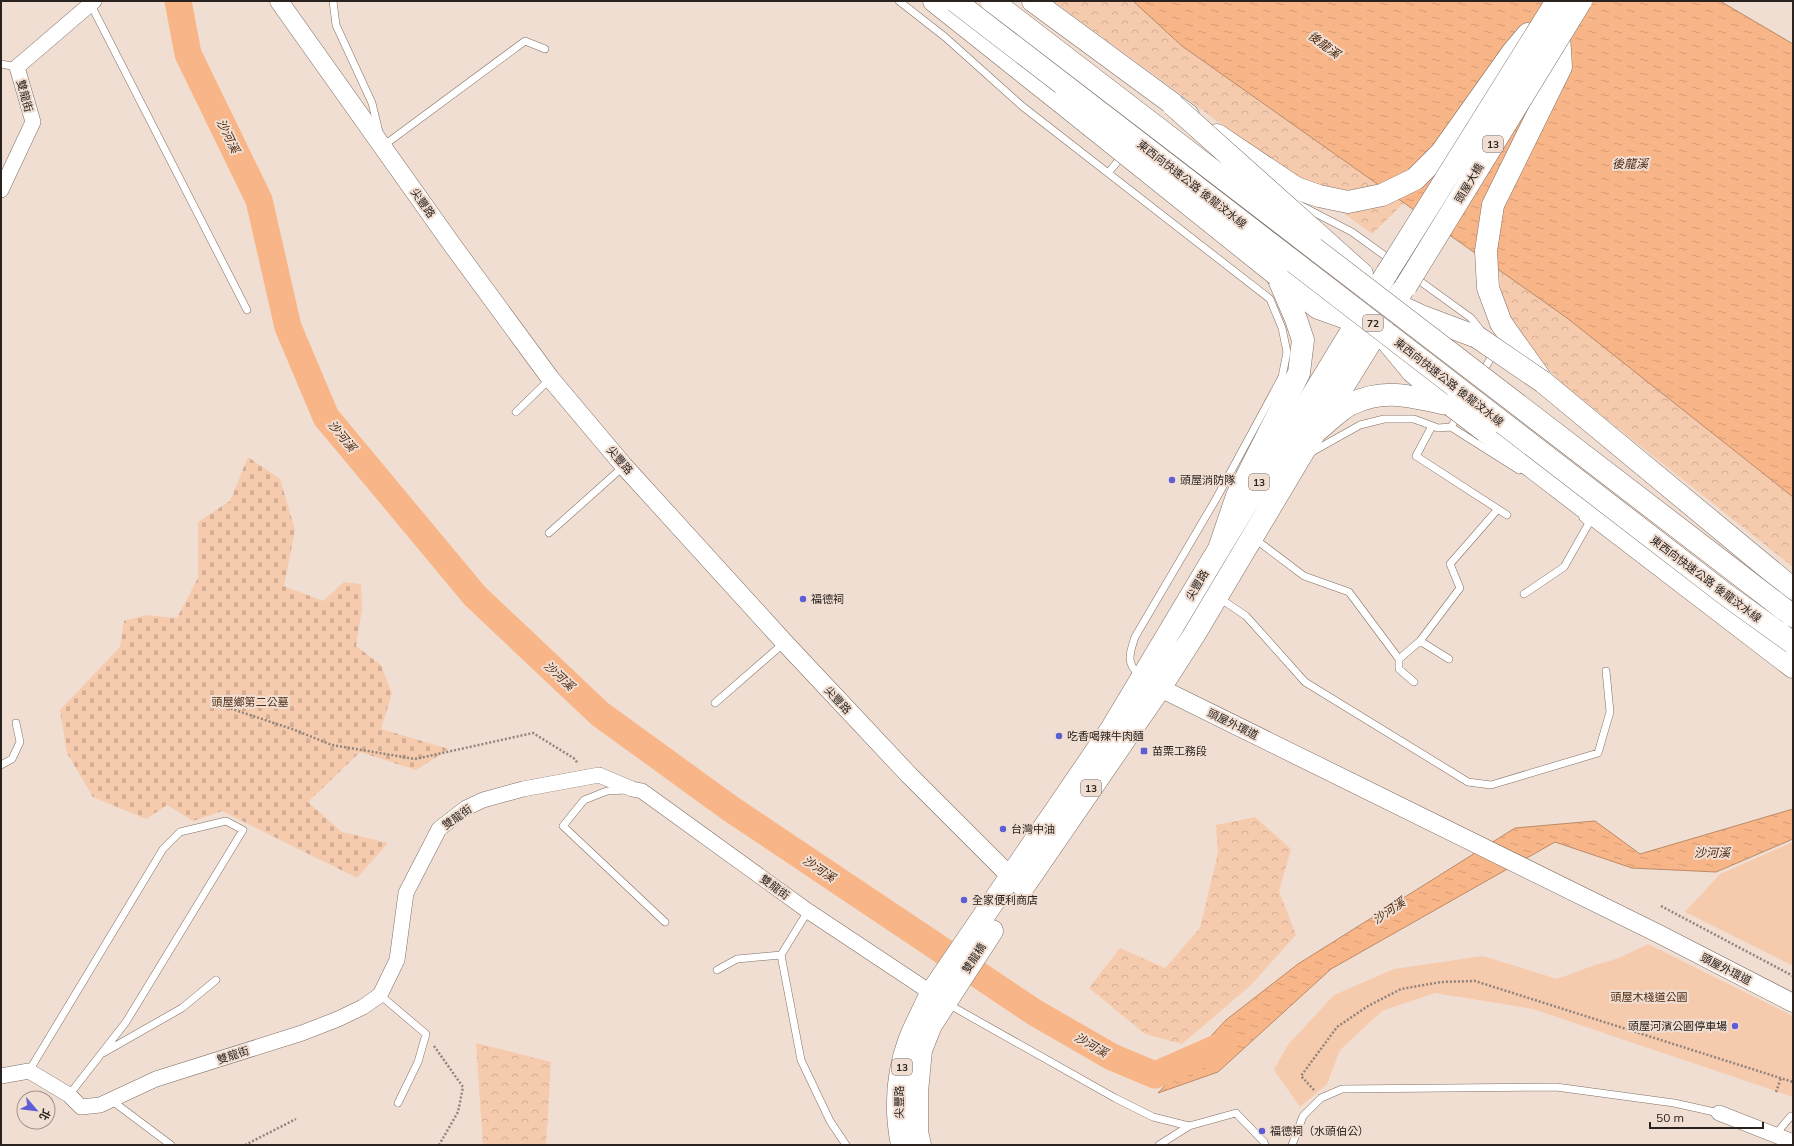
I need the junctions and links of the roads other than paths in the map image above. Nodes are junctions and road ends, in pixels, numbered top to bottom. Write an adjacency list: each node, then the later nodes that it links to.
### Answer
1 (279, 1): 18 (street, 尖豐路)
2 (333, 1): 18 (lane)
3 (899, 1): 21 (lane)
4 (934, 1): 23 (main road, bridge)
5 (955, 1): 51 (main road, 東西向快速公路 後龍汶水線 / 72, bridge)
6 (992, 1): 48 (main road, 東西向快速公路 後龍汶水線 / 72, bridge)
7 (1033, 1): 15 (main road)
8 (1557, 1): 15 (main road, bridge); 24 (main road, 頭屋大橋 / 13, bridge)
9 (1581, 1): 11 (main road, 頭屋大橋 / 13, bridge)
10 (92, 2): 14 (street, 雙龍街); 26 (lane)
11 (1559, 35): 25 (main road, 頭屋大橋 / 13, bridge); 30 (main road, bridge)
12 (545, 49): 18 (lane)
13 (1, 64): 14 (lane)
14 (17, 67): 22 (street, 雙龍街)
15 (1173, 105): 24 (main road, bridge)
16 (1142, 131): 21 (lane)
17 (1156, 138): 19 (lane)
18 (383, 146): 29 (street, 尖豐路)
19 (1213, 162)
20 (1235, 171): 31 (lane)
21 (1108, 173): 56 (lane)
22 (1, 190)
23 (1277, 275): 27 (main road); 44 (main road)
24 (1382, 281): 25 (main road); 27 (main road, 尖豐路 / 13)
25 (1400, 295): 28 (main road, 尖豐路 / 13); 30 (main road, bridge)
26 (247, 310)
27 (1359, 319): 28 (main road); 44 (main road, 尖豐路 / 13)
28 (1378, 330): 31 (main road); 35 (main road, 尖豐路 / 13)
29 (550, 378): 32 (lane); 37 (street, 尖豐路)
30 (1543, 382): 45 (main road)
31 (1460, 405): 34 (lane); 35 (main road); 54 (main road, bridge)
32 (516, 412)
33 (1432, 426): 34 (lane); 36 (lane); 39 (lane)
34 (1451, 427): 38 (lane)
35 (1315, 432): 36 (main road, 尖豐路 / 13)
36 (1301, 458): 43 (main road, 尖豐路 / 13)
37 (624, 466): 42 (lane); 50 (street, 尖豐路)
38 (1524, 473)
39 (1498, 509): 41 (lane); 49 (lane)
40 (1578, 513): 46 (lane)
41 (1507, 515)
42 (549, 533)
43 (1253, 538): 47 (main road, 尖豐路 / 13); 52 (lane)
44 (1219, 549): 56 (main road, 尖豐路 / 13)
45 (1793, 589)
46 (1524, 594)
47 (1216, 596): 55 (lane); 56 (main road, 尖豐路 / 13)
48 (1793, 616)
49 (1420, 641): 52 (lane); 53 (lane)
50 (784, 642): 58 (lane); 62 (street, 尖豐路)
51 (1793, 643)
52 (1399, 659): 57 (lane)
53 (1449, 659)
54 (1793, 667)
55 (1606, 671)
56 (1151, 682): 62 (main road, 尖豐路 / 13); 71 (street, 頭屋外環道)
57 (1414, 682)
58 (715, 704)
59 (16, 723): 60 (lane)
60 (1, 764)
61 (632, 789): 64 (street, 雙龍街); 65 (lane); 69 (street, 雙龍街)
62 (1017, 883): 63 (main road, 尖豐路 / 13)
63 (997, 910): 70 (main road, 雙龍橋 / 13)
64 (808, 911): 66 (lane); 70 (street, 雙龍街)
65 (665, 922)
66 (781, 955): 67 (lane); 84 (lane)
67 (717, 970)
68 (216, 980): 72 (lane)
69 (380, 995): 76 (street, 雙龍街); 77 (lane)
70 (938, 998): 80 (lane); 85 (main road, 尖豐路 / 13); 86 (main road, 尖豐路 / 13)
71 (1793, 1003)
72 (100, 1055): 73 (lane); 75 (lane)
73 (30, 1071): 74 (street); 75 (street, 雙龍街)
74 (1, 1076)
75 (69, 1095): 76 (street, 雙龍街)
76 (111, 1100): 83 (lane)
77 (398, 1103)
78 (1719, 1113): 81 (street); 89 (lane)
79 (1793, 1117): 81 (lane)
80 (1188, 1126): 87 (lane); 88 (lane)
81 (1775, 1135): 82 (street)
82 (1793, 1142)
83 (171, 1145)
84 (846, 1145)
85 (902, 1145)
86 (920, 1145)
87 (1159, 1145)
88 (1265, 1145)
89 (1292, 1145)

